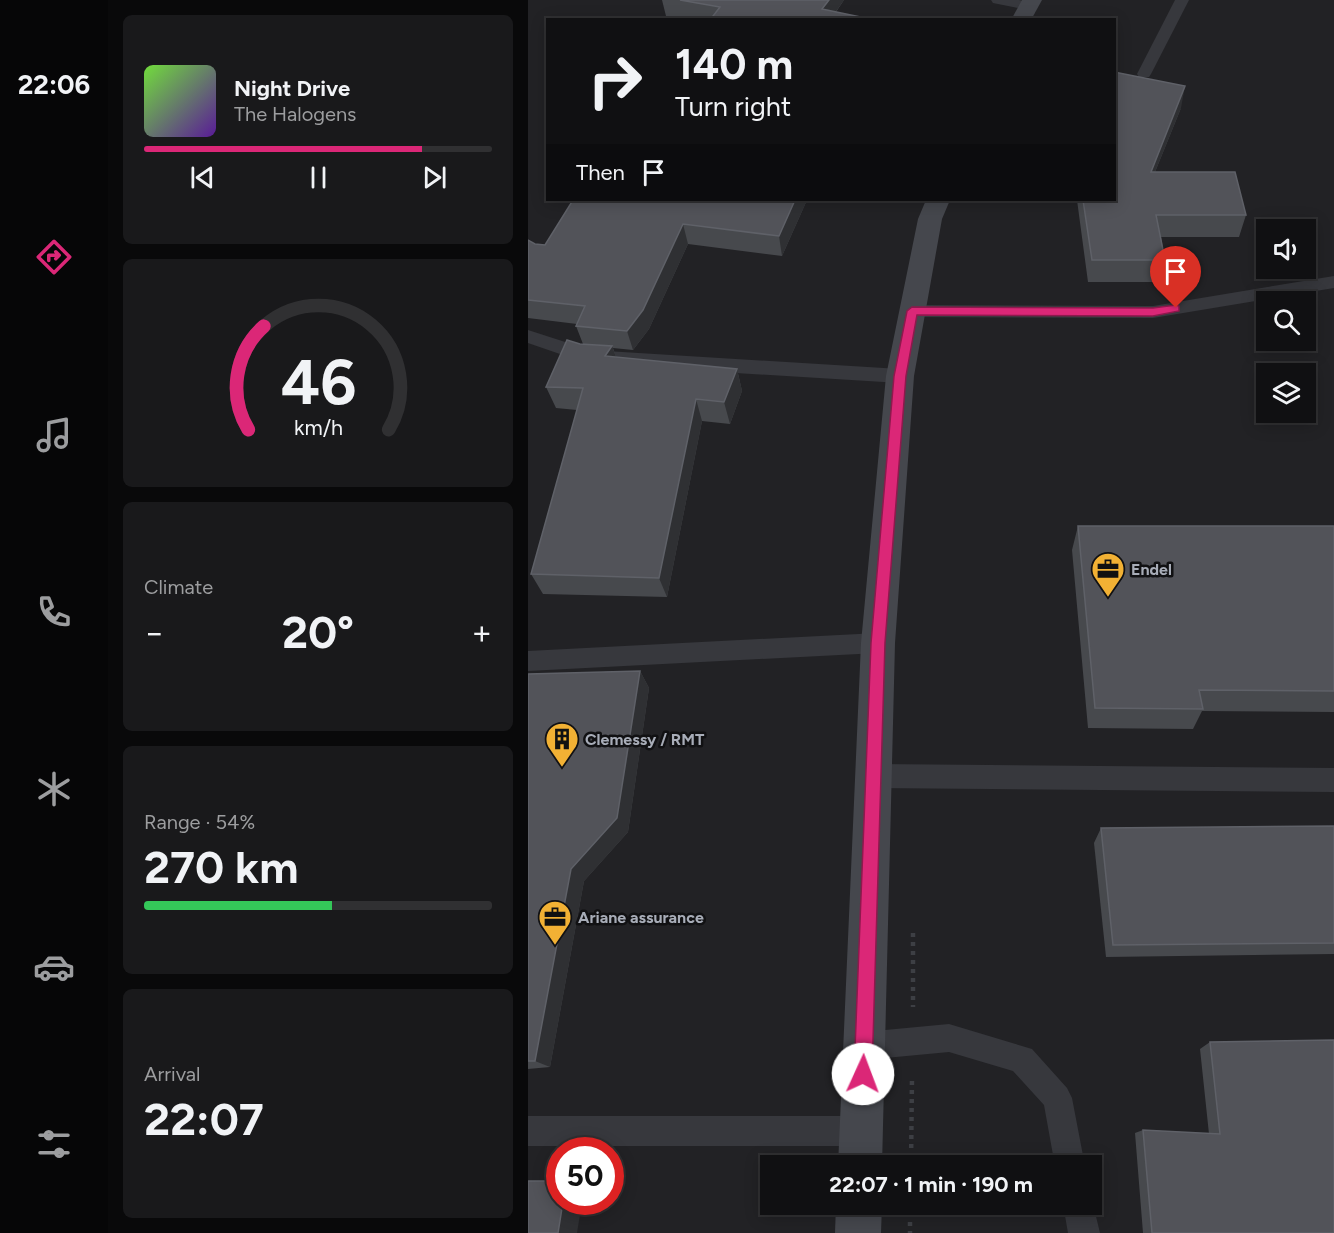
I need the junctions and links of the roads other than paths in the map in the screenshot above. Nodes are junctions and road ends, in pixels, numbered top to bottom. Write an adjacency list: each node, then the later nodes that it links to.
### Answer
1 (998, 0): 3 (lane)
2 (1182, 0): 4 (lane)
3 (1027, 8)
4 (1144, 74)
5 (938, 201): 7 (main road)
6 (1334, 282): 7 (lane)
7 (912, 311): 9 (main road)
8 (528, 336): 9 (lane)
9 (900, 376): 10 (main road)
10 (878, 643): 11 (lane); 12 (main road)
11 (528, 661)
12 (874, 776): 13 (lane); 14 (main road)
13 (1334, 780)
14 (864, 1046): 16 (main road); 18 (lane)
15 (528, 1131): 16 (lane)
16 (861, 1131): 17 (main road)
17 (860, 1155)
18 (1068, 1155)
19 (859, 1215): 21 (main road)
20 (1080, 1215): 22 (lane)
21 (858, 1233)
22 (1084, 1233)

